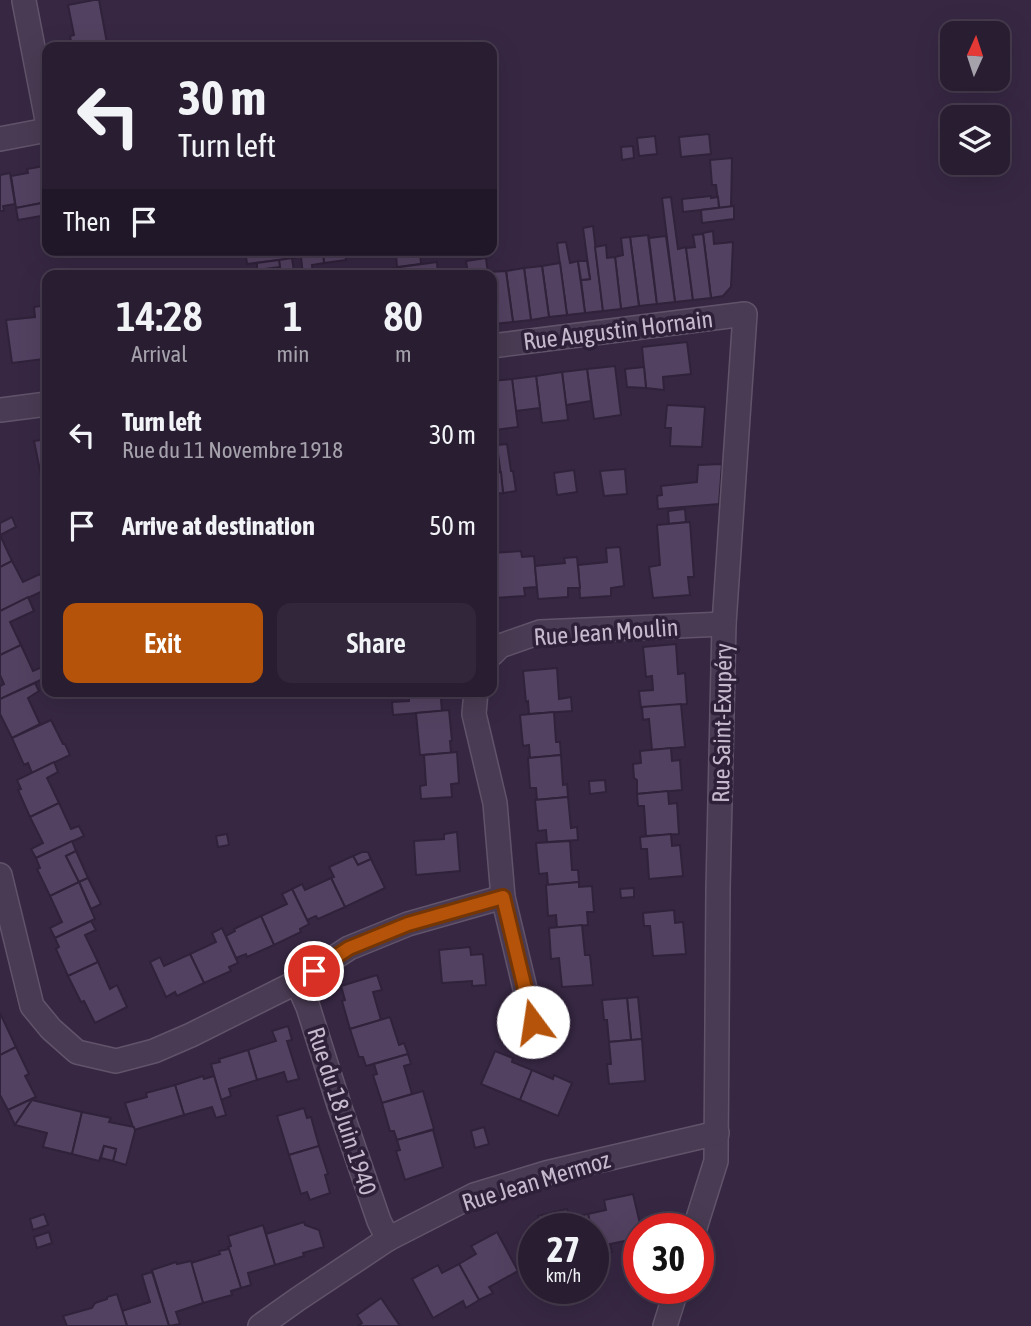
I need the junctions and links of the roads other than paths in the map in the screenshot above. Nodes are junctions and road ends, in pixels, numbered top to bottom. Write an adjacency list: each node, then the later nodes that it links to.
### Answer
1 (24, 1): 2 (street)
2 (42, 94)
3 (42, 131): 4 (street)
4 (0, 139)
5 (745, 314): 6 (street, Rue Augustin Hornain); 9 (street, Rue Saint-Exupéry)
6 (497, 345)
7 (42, 405): 8 (street)
8 (0, 410)
9 (724, 625): 10 (street, Rue Jean Moulin); 16 (street, Rue Saint-Exupéry)
10 (497, 649)
11 (475, 697): 13 (street)
12 (0, 875): 14 (street)
13 (503, 897): 14 (street); 15 (street)
14 (297, 982): 18 (street, Rue du 18 Juin 1940)
15 (533, 1022)
16 (717, 1133): 17 (street, Rue Saint-Exupéry); 18 (street, Rue Jean Mermoz)
17 (700, 1213)
18 (388, 1239): 20 (street, Rue Jean Mermoz)
19 (672, 1304): 21 (street)
20 (260, 1326)
21 (665, 1326)

